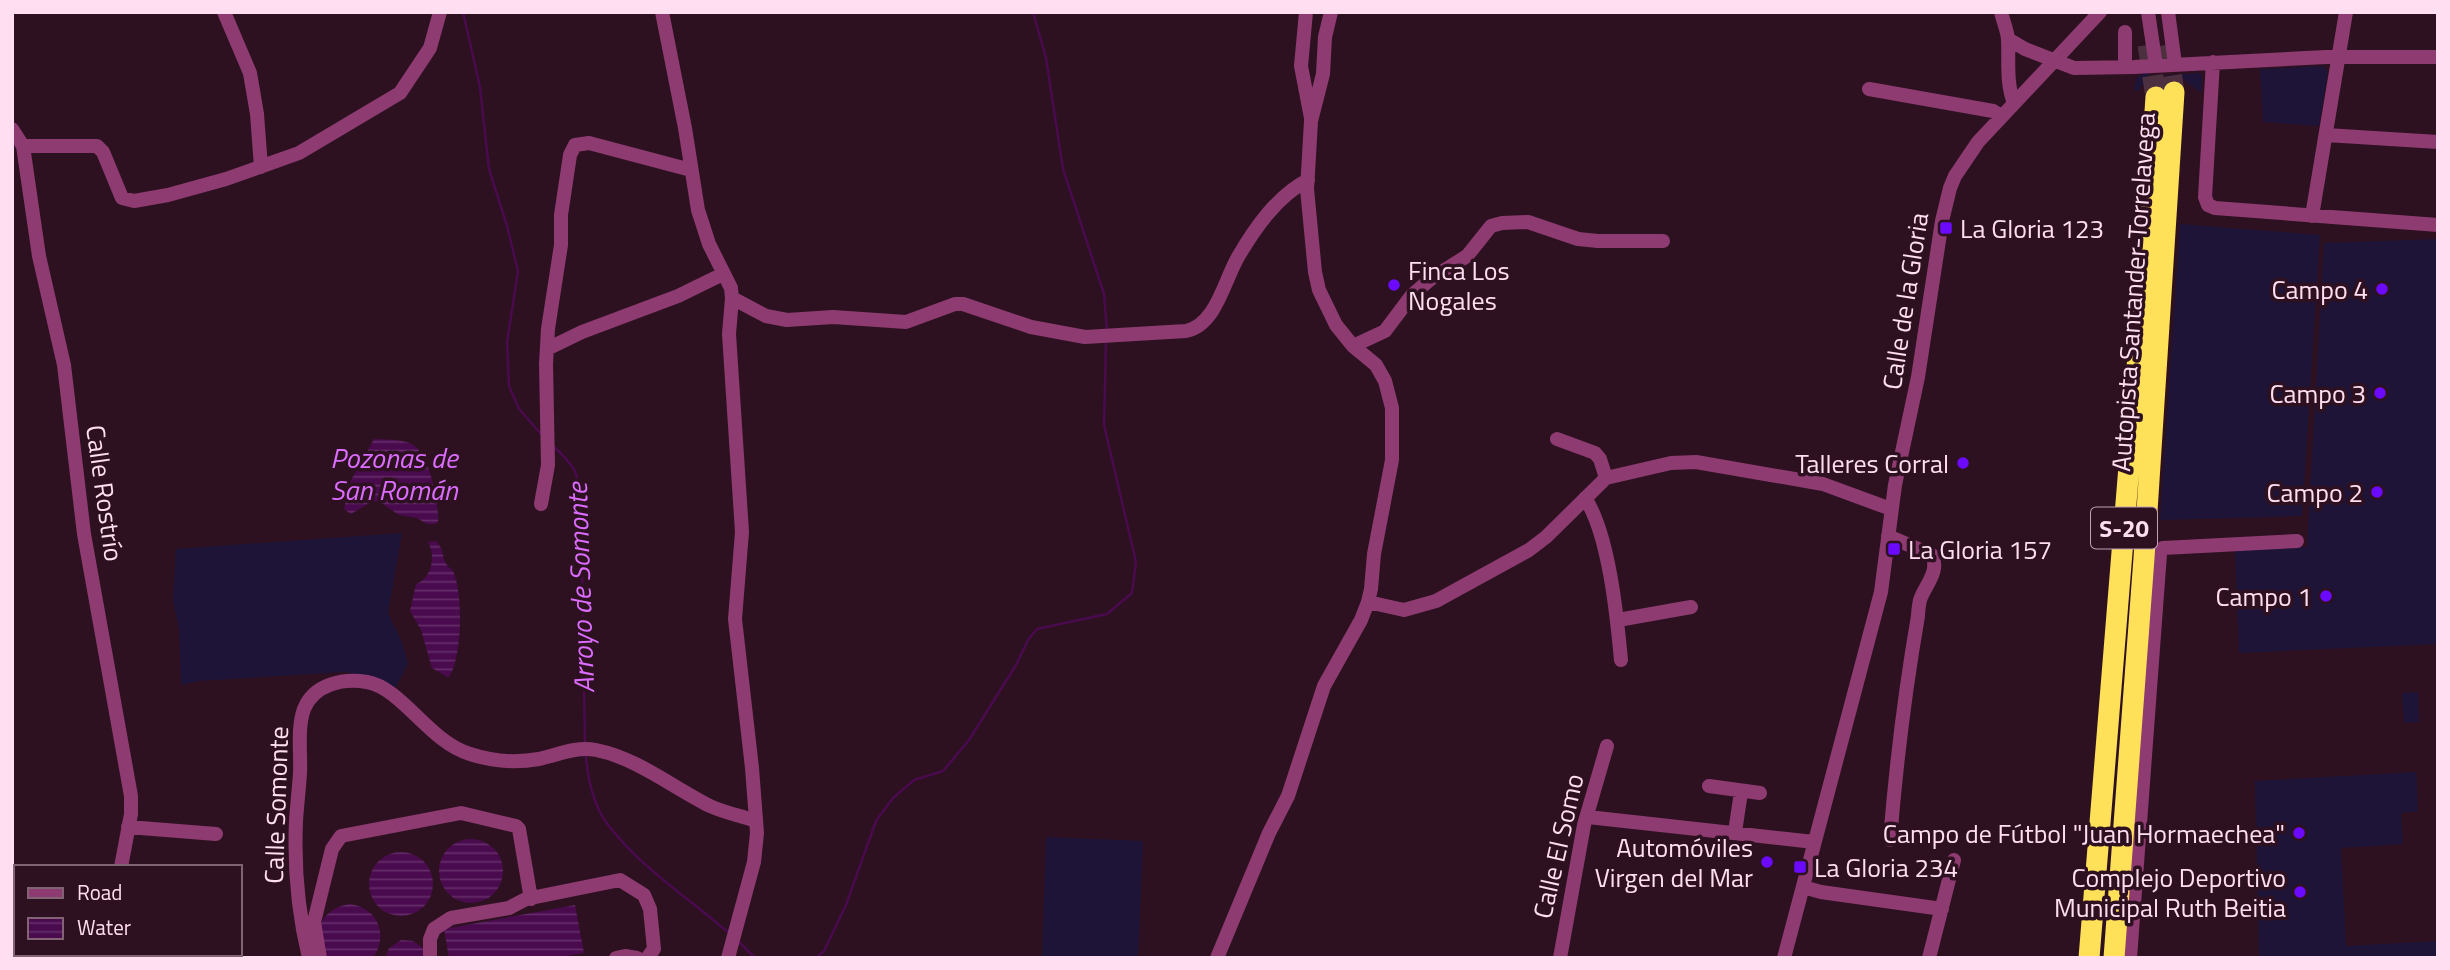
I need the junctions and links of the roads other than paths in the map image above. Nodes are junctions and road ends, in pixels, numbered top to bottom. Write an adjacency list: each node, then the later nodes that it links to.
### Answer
1 (224, 12): 29 (street)
2 (440, 12): 29 (street)
3 (662, 12): 30 (street)
4 (1306, 12): 24 (street)
5 (1331, 12): 24 (street)
6 (2001, 12): 13 (street)
7 (2100, 12): 16 (street, Calle de la Gloria)
8 (2148, 12): 19 (street)
9 (2168, 12): 18 (street)
10 (2330, 12): 11 (street)
11 (2346, 15): 14 (street)
12 (2125, 32): 20 (street)
13 (2008, 39): 16 (street); 22 (street)
14 (2339, 57): 15 (street); 17 (street); 26 (street)
15 (2438, 57)
16 (2056, 60): 20 (street); 22 (street, Calle de la Gloria)
17 (2213, 62): 18 (street); 32 (street)
18 (2175, 64): 19 (street)
19 (2156, 66): 20 (street)
20 (2125, 67)
21 (1869, 89): 23 (street)
22 (2014, 103): 23 (street, Calle de la Gloria)
23 (2001, 116): 43 (street, Calle de la Gloria)
24 (1311, 121): 31 (street)
25 (12, 129): 28 (street, Calle Rostrío)
26 (2326, 135): 27 (street); 32 (street)
27 (2438, 142)
28 (23, 146): 29 (street); 56 (street, Calle Rostrío)
29 (261, 167)
30 (691, 170): 35 (street); 38 (street)
31 (1308, 180): 36 (street); 37 (street)
32 (2312, 216): 33 (street)
33 (2438, 225)
34 (1663, 241): 37 (street)
35 (723, 274): 36 (street); 38 (street)
36 (732, 298): 55 (street)
37 (1353, 346): 46 (street)
38 (547, 348): 42 (street)
39 (1557, 439): 40 (street)
40 (1606, 478): 41 (street); 43 (street)
41 (1585, 498): 46 (street); 48 (street)
42 (541, 504)
43 (1891, 509): 44 (street, Calle de la Gloria)
44 (1888, 536): 59 (street); 60 (street, Calle de la Gloria)
45 (2297, 541): 79 (street)
46 (1368, 602): 73 (street)
47 (1691, 607): 48 (street)
48 (1618, 620): 49 (street)
49 (1621, 660)
50 (1608, 746): 54 (street, Calle El Somo)
51 (1709, 786): 52 (street)
52 (1741, 792): 53 (street); 57 (street)
53 (1760, 793)
54 (1588, 817): 57 (street); 74 (street, Calle El Somo)
55 (756, 818): 66 (street); 68 (street, Calle Somonte)
56 (128, 827): 58 (street); 62 (street, Calle Rostrío)
57 (1735, 832): 60 (street)
58 (216, 834)
59 (1890, 840)
60 (1815, 842): 63 (street, Calle de la Gloria)
61 (1954, 860): 65 (street)
62 (121, 865)
63 (1802, 887): 65 (street); 75 (street, Calle de la Gloria)
64 (531, 898): 67 (street); 69 (street); 70 (street)
65 (1942, 909): 76 (street)
66 (728, 953)
67 (654, 955)
68 (309, 958)
69 (320, 958)
70 (430, 958)
71 (616, 958): 72 (street)
72 (636, 958)
73 (1217, 958)
74 (1560, 958)
75 (1784, 958)
76 (1929, 958)
77 (2089, 958): 78 (highway, Autopista Santander-Torrelavega / S-20)
78 (2114, 958)
79 (2130, 958)

